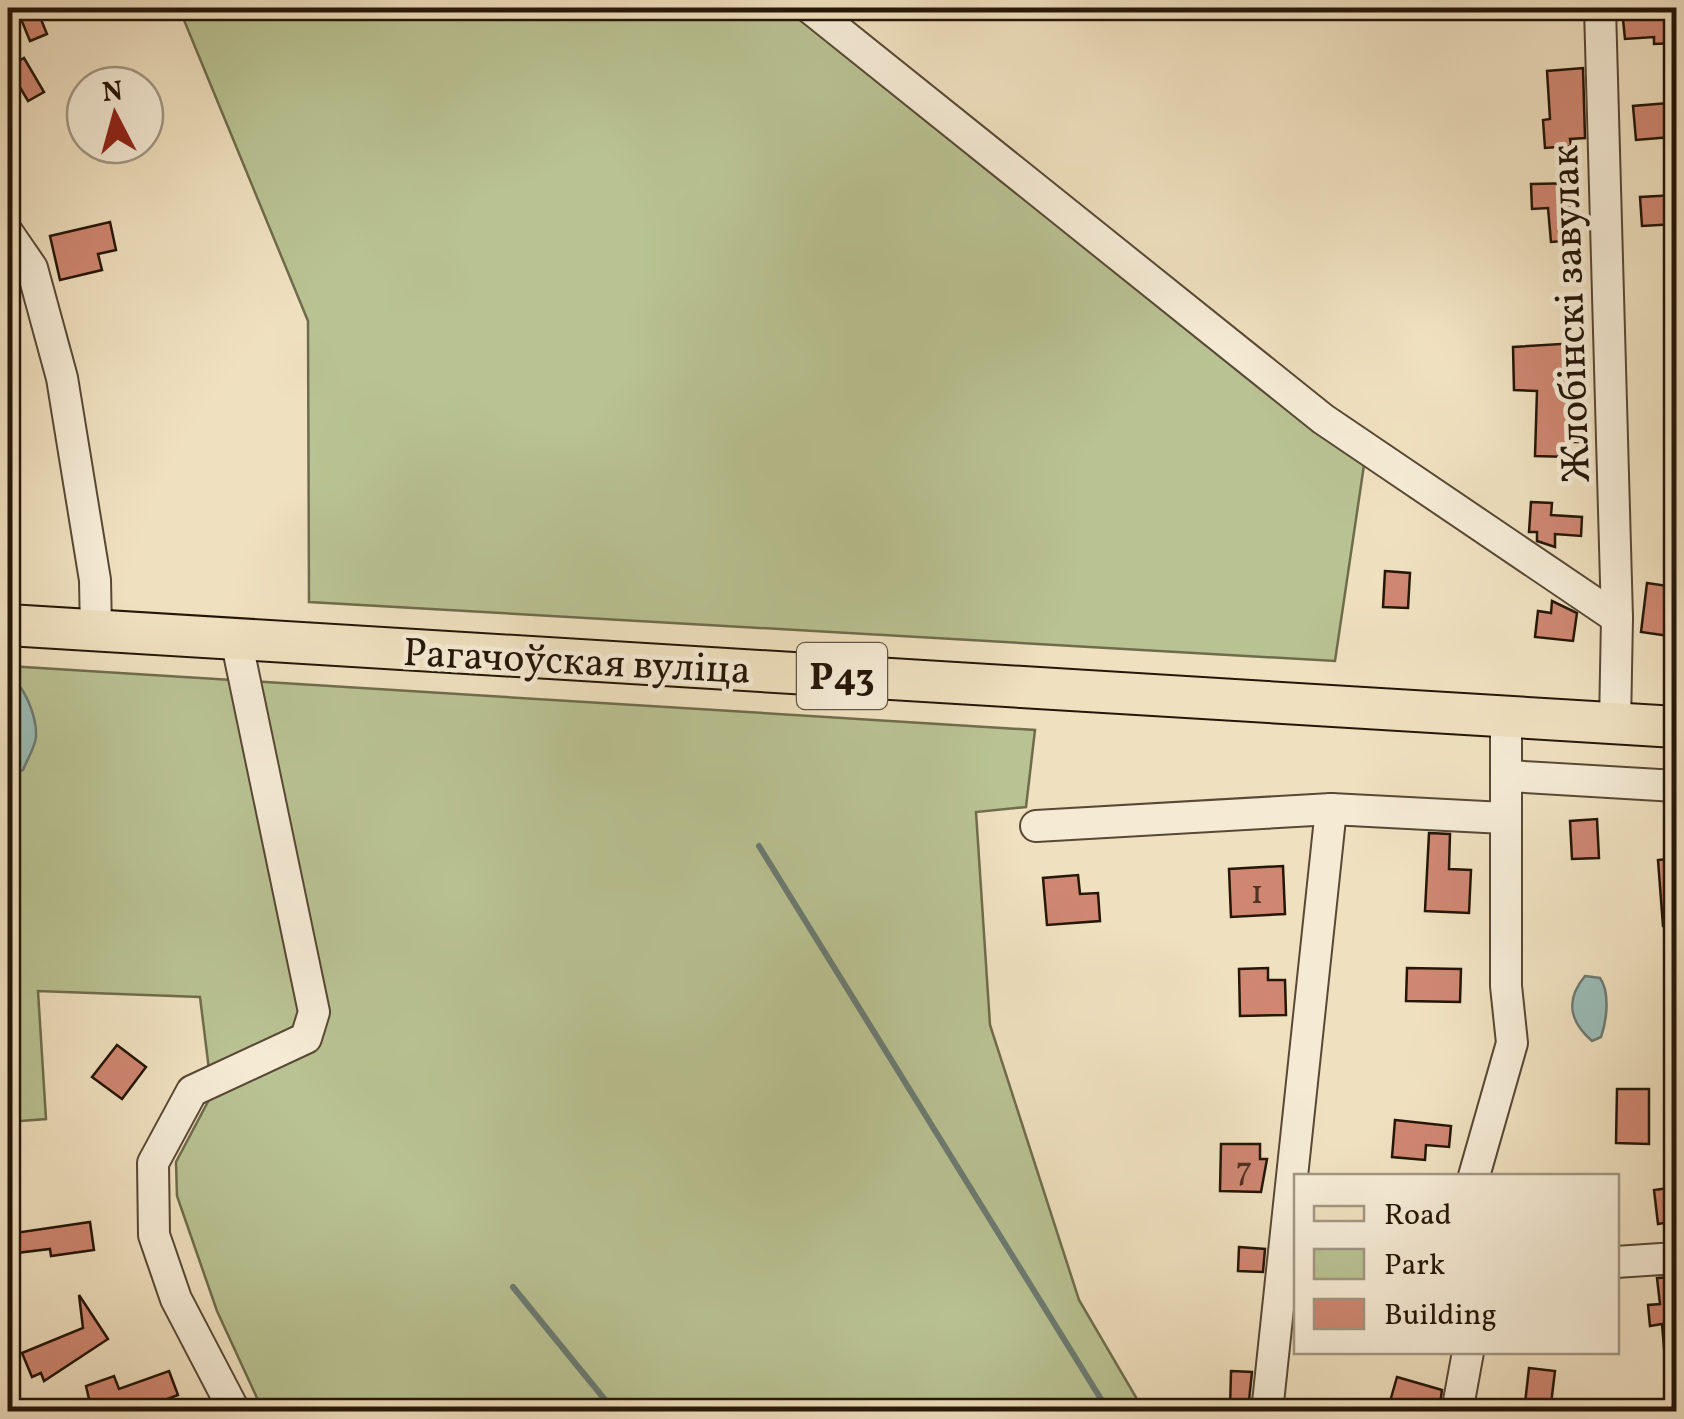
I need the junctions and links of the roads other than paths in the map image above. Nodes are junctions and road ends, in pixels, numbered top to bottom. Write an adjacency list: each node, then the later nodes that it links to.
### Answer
1 (810, 8): 4 (street)
2 (1600, 8): 4 (street, Жлобінскі завулак)
3 (8, 233): 6 (street)
4 (1617, 618): 9 (street, Жлобінскі завулак)
5 (8, 626): 6 (main road, Рагачоўская вуліца / Р43)
6 (96, 632): 7 (main road, Рагачоўская вуліца / Р43)
7 (236, 640): 8 (main road, Рагачоўская вуліца / Р43); 20 (street)
8 (1506, 717): 9 (main road, Рагачоўская вуліца / Р43); 11 (street)
9 (1615, 724): 10 (main road, Рагачоўская вуліца / Р43)
10 (1676, 727)
11 (1508, 776): 12 (street); 14 (street)
12 (1676, 786)
13 (1330, 810): 14 (street); 15 (street); 21 (street)
14 (1504, 818): 16 (street)
15 (1036, 826)
16 (1475, 1174)
17 (1676, 1258): 18 (street)
18 (1619, 1262)
19 (1468, 1354): 22 (street)
20 (235, 1412)
21 (1267, 1412)
22 (1457, 1412)

